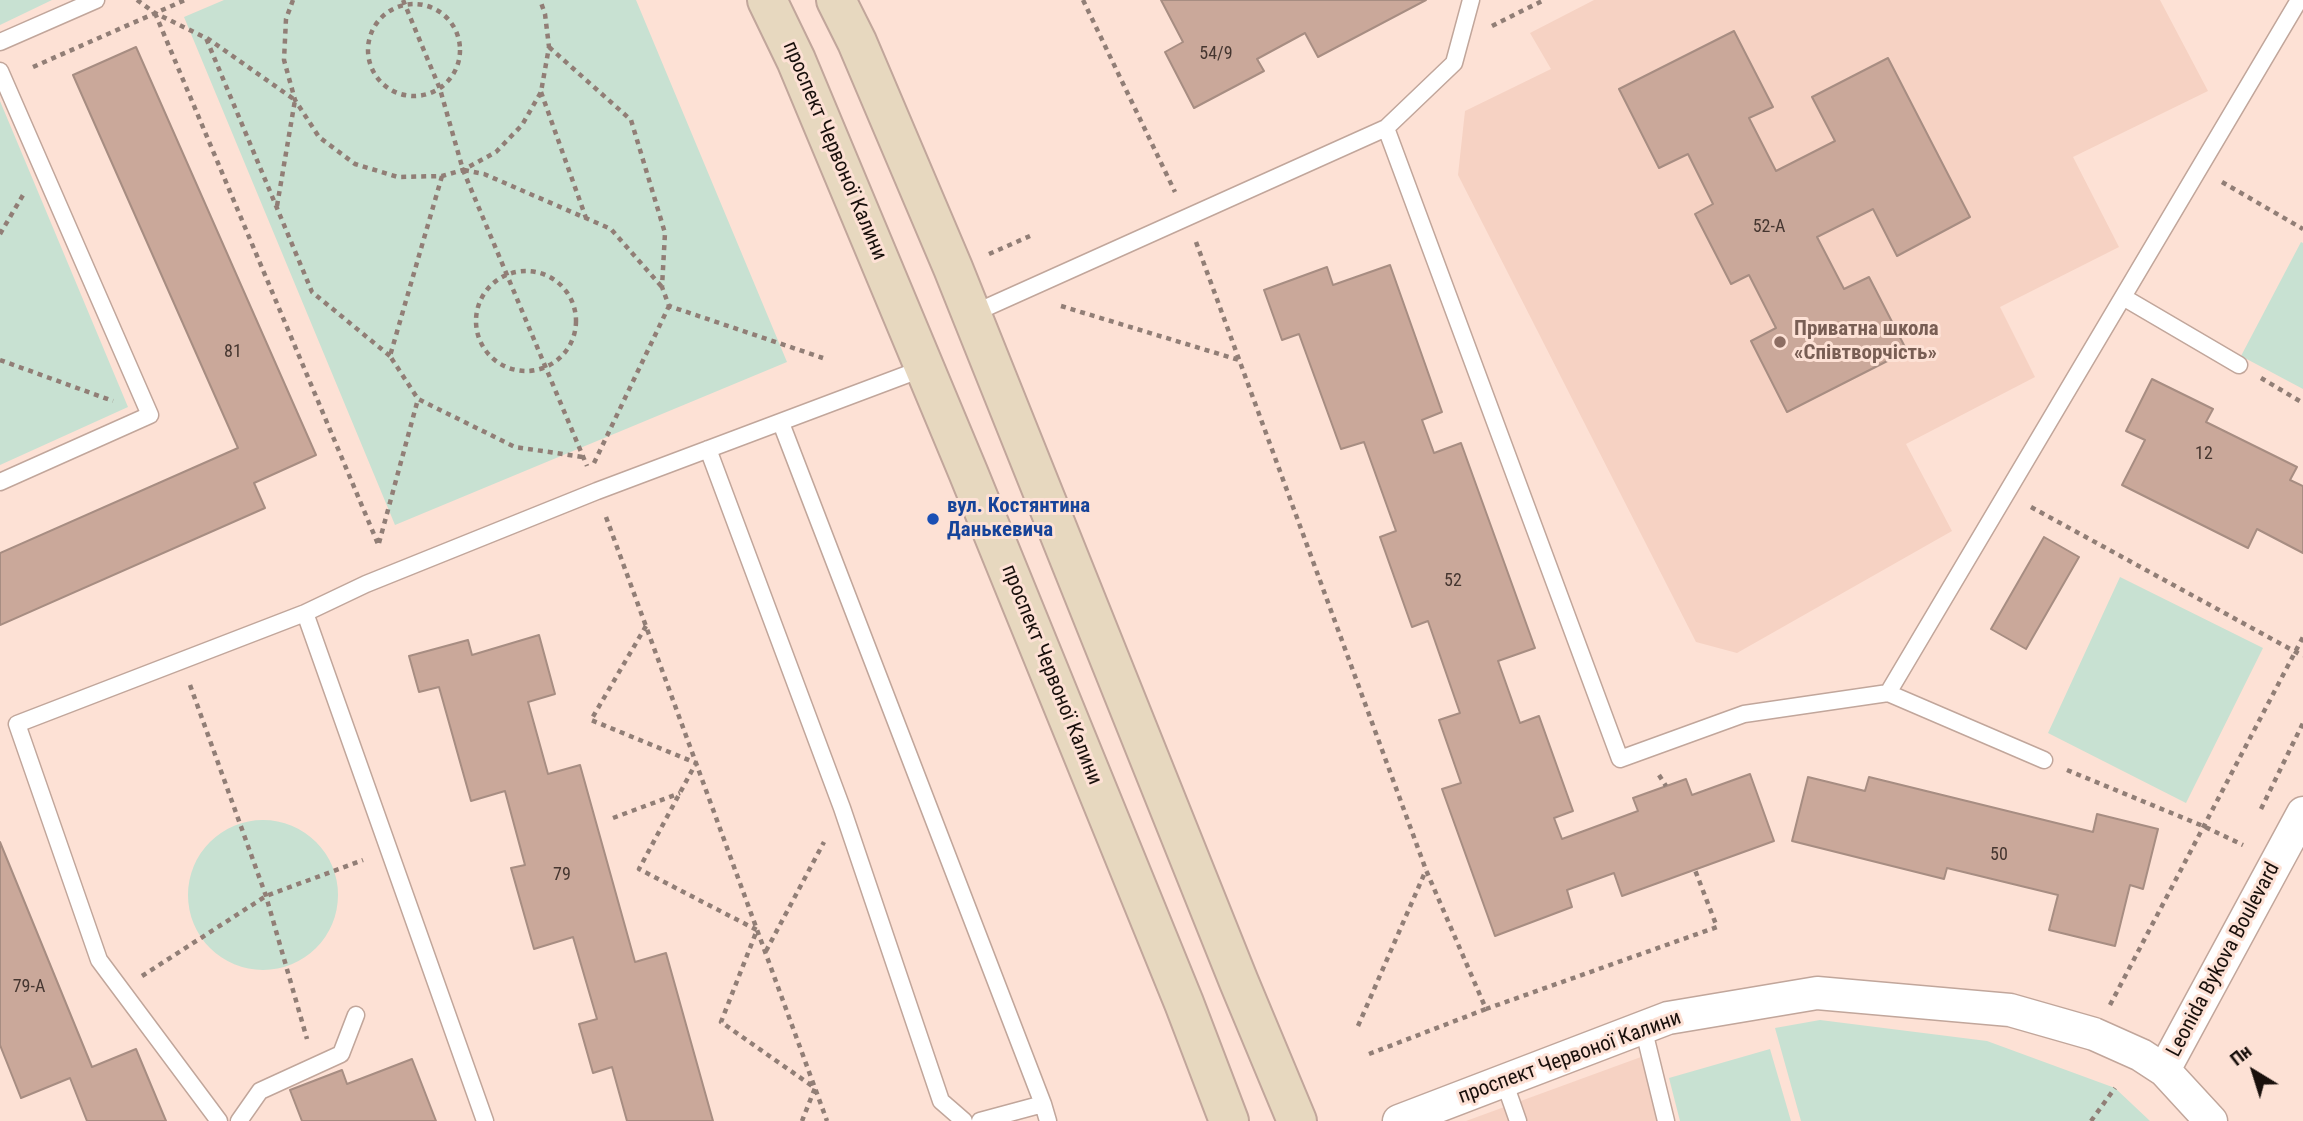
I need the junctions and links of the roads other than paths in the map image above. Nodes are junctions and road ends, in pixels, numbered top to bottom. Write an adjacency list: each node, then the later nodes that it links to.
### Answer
1 (96, 0): 6 (lane)
2 (767, 0): 12 (main road, проспект Червоної Калини)
3 (836, 0): 10 (main road)
4 (1471, 0): 8 (lane)
5 (2299, 0): 9 (lane)
6 (0, 42)
7 (0, 71): 15 (lane)
8 (1386, 128): 10 (lane); 17 (lane)
9 (2123, 297): 11 (lane); 17 (lane)
10 (972, 315): 32 (main road)
11 (2239, 365)
12 (924, 368): 13 (lane); 31 (main road, проспект Червоної Калини)
13 (781, 423): 14 (lane); 24 (lane)
14 (708, 449): 16 (lane); 28 (lane)
15 (0, 482)
16 (305, 613): 25 (lane); 27 (lane)
17 (1888, 694): 18 (lane)
18 (2044, 760)
19 (2303, 813): 22 (street, Leonida Bykova Boulevard)
20 (356, 1015): 26 (lane)
21 (1643, 1027): 22 (street, проспект Червоної Калини); 23 (street, проспект Червоної Калини); 35 (lane)
22 (2164, 1070): 36 (street, проспект Червоної Калини)
23 (1504, 1082): 33 (street, проспект Червоної Калини); 34 (lane)
24 (1043, 1104): 29 (lane); 30 (lane)
25 (219, 1121)
26 (239, 1121)
27 (485, 1121)
28 (964, 1121)
29 (980, 1121)
30 (1048, 1121)
31 (1229, 1121)
32 (1297, 1121)
33 (1399, 1121)
34 (1518, 1121)
35 (1666, 1121)
36 (2211, 1121)

